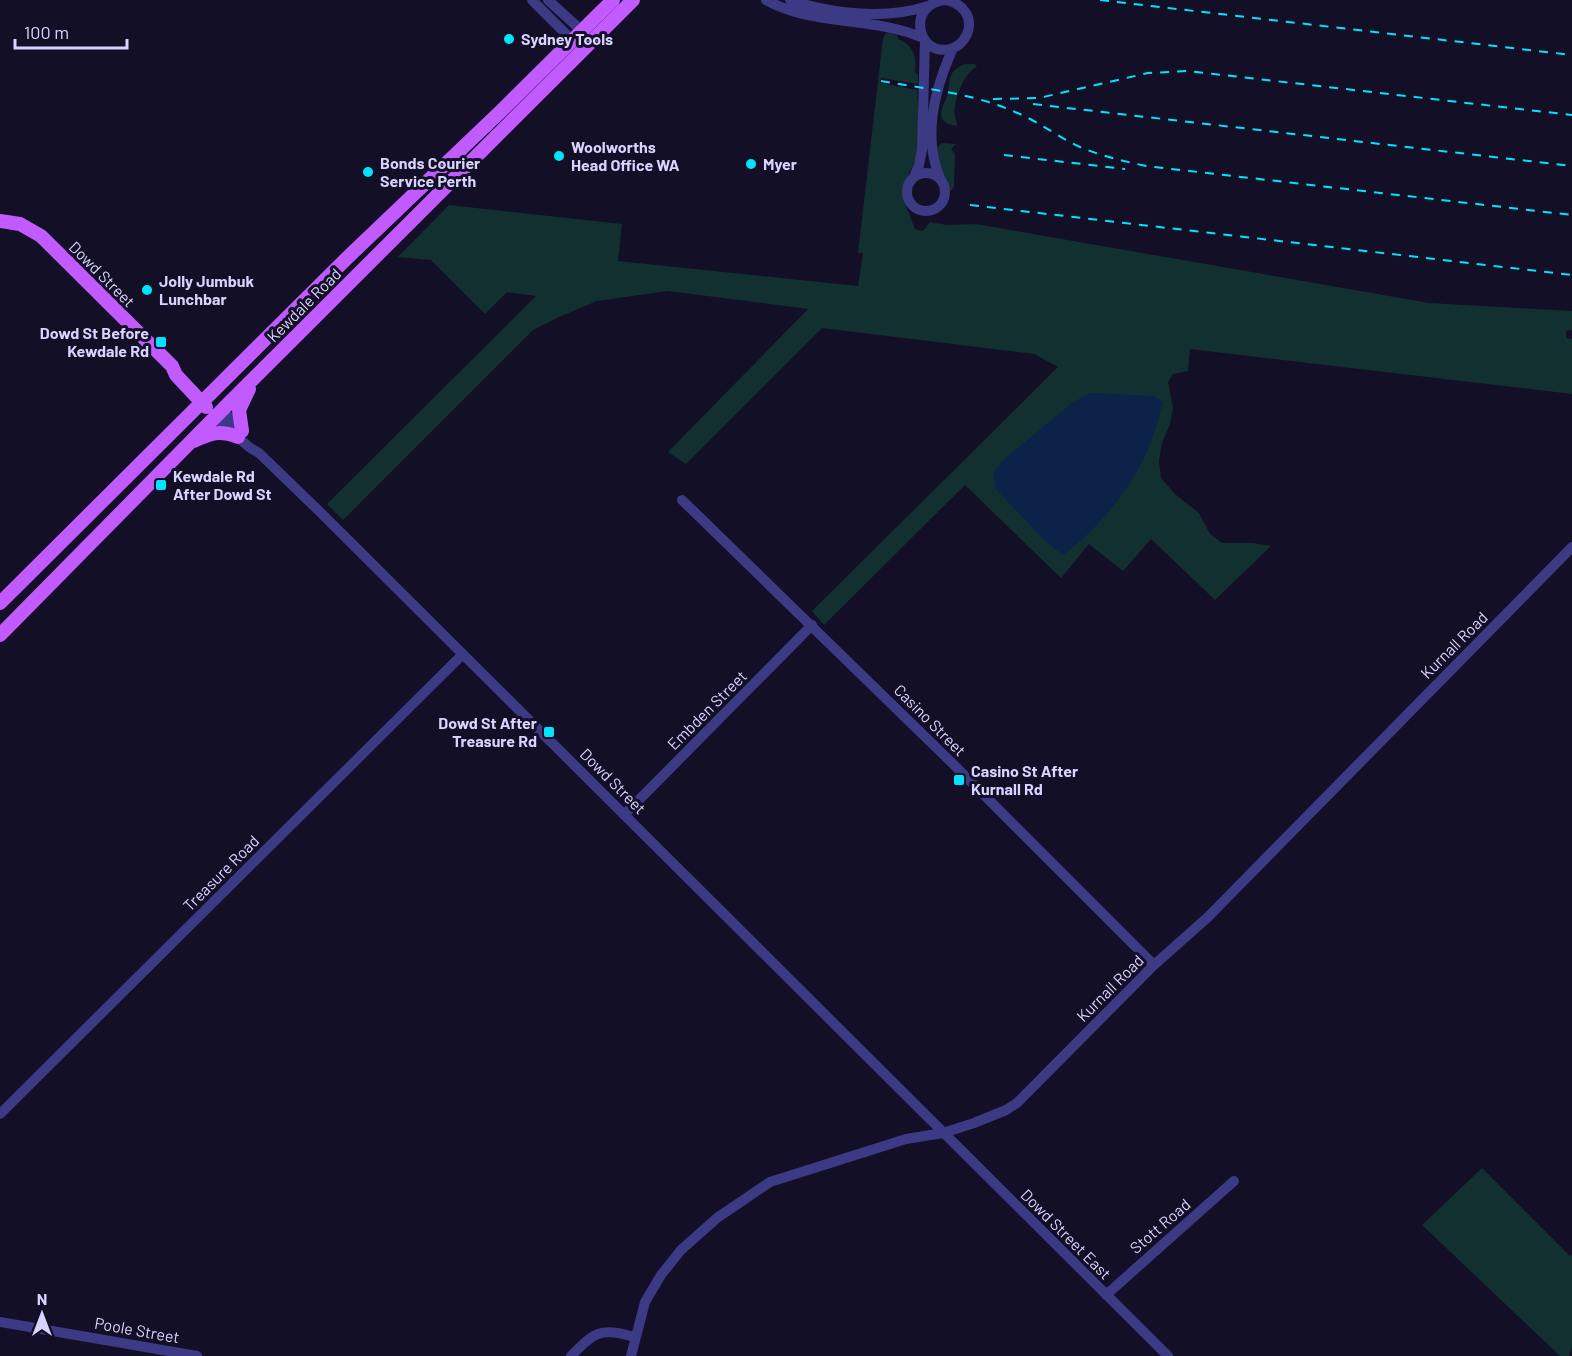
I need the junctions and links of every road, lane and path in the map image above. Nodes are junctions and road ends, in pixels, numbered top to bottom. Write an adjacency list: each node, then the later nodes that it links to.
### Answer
1 (532, 0): 10 (street)
2 (548, 0): 10 (street)
3 (613, 0): 10 (main road, Kewdale Road)
4 (633, 0): 12 (main road, Kewdale Road)
5 (766, 0): 11 (street)
6 (790, 0): 8 (street)
7 (945, 0): 8 (street); 9 (street)
8 (931, 3): 11 (street)
9 (959, 3): 13 (street)
10 (577, 36): 12 (street); 14 (main road, Kewdale Road)
11 (924, 39): 13 (street); 16 (street)
12 (588, 45): 15 (main road, Kewdale Road)
13 (953, 48): 17 (street)
14 (457, 152): 15 (main road); 20 (main road, Kewdale Road)
15 (469, 164): 19 (main road, Kewdale Road)
16 (914, 177): 17 (street); 17 (street)
17 (940, 178)
18 (0, 221): 20 (main road, Dowd Street)
19 (254, 379): 21 (main road, Kewdale Road); 22 (main road)
20 (204, 399): 21 (main road, Dowd Street); 27 (main road, Kewdale Road)
21 (218, 413): 22 (street, Dowd Street); 23 (main road, Kewdale Road)
22 (240, 434): 23 (main road); 31 (street, Dowd Street)
23 (190, 443): 26 (main road, Kewdale Road)
24 (682, 500): 29 (street, Casino Street)
25 (1572, 547): 33 (street, Kurnall Road)
26 (84, 551): 27 (main road); 30 (main road, Kewdale Road)
27 (48, 555): 28 (main road, Kewdale Road)
28 (0, 603)
29 (812, 625): 32 (street, Embden Street); 33 (street, Casino Street)
30 (0, 635)
31 (463, 654): 32 (street, Dowd Street); 34 (street, Treasure Road)
32 (624, 815): 35 (street, Dowd Street)
33 (1154, 965): 35 (street, Kurnall Road)
34 (0, 1114)
35 (943, 1132): 37 (street, Dowd Street East); 39 (street, Kurnall Road)
36 (1234, 1181): 37 (street, Stott Road)
37 (1106, 1295): 43 (street, Dowd Street East)
38 (0, 1322): 40 (street, Poole Street)
39 (634, 1337): 41 (street); 42 (street, Kurnall Road)
40 (198, 1356)
41 (571, 1356)
42 (631, 1356)
43 (1168, 1356)

